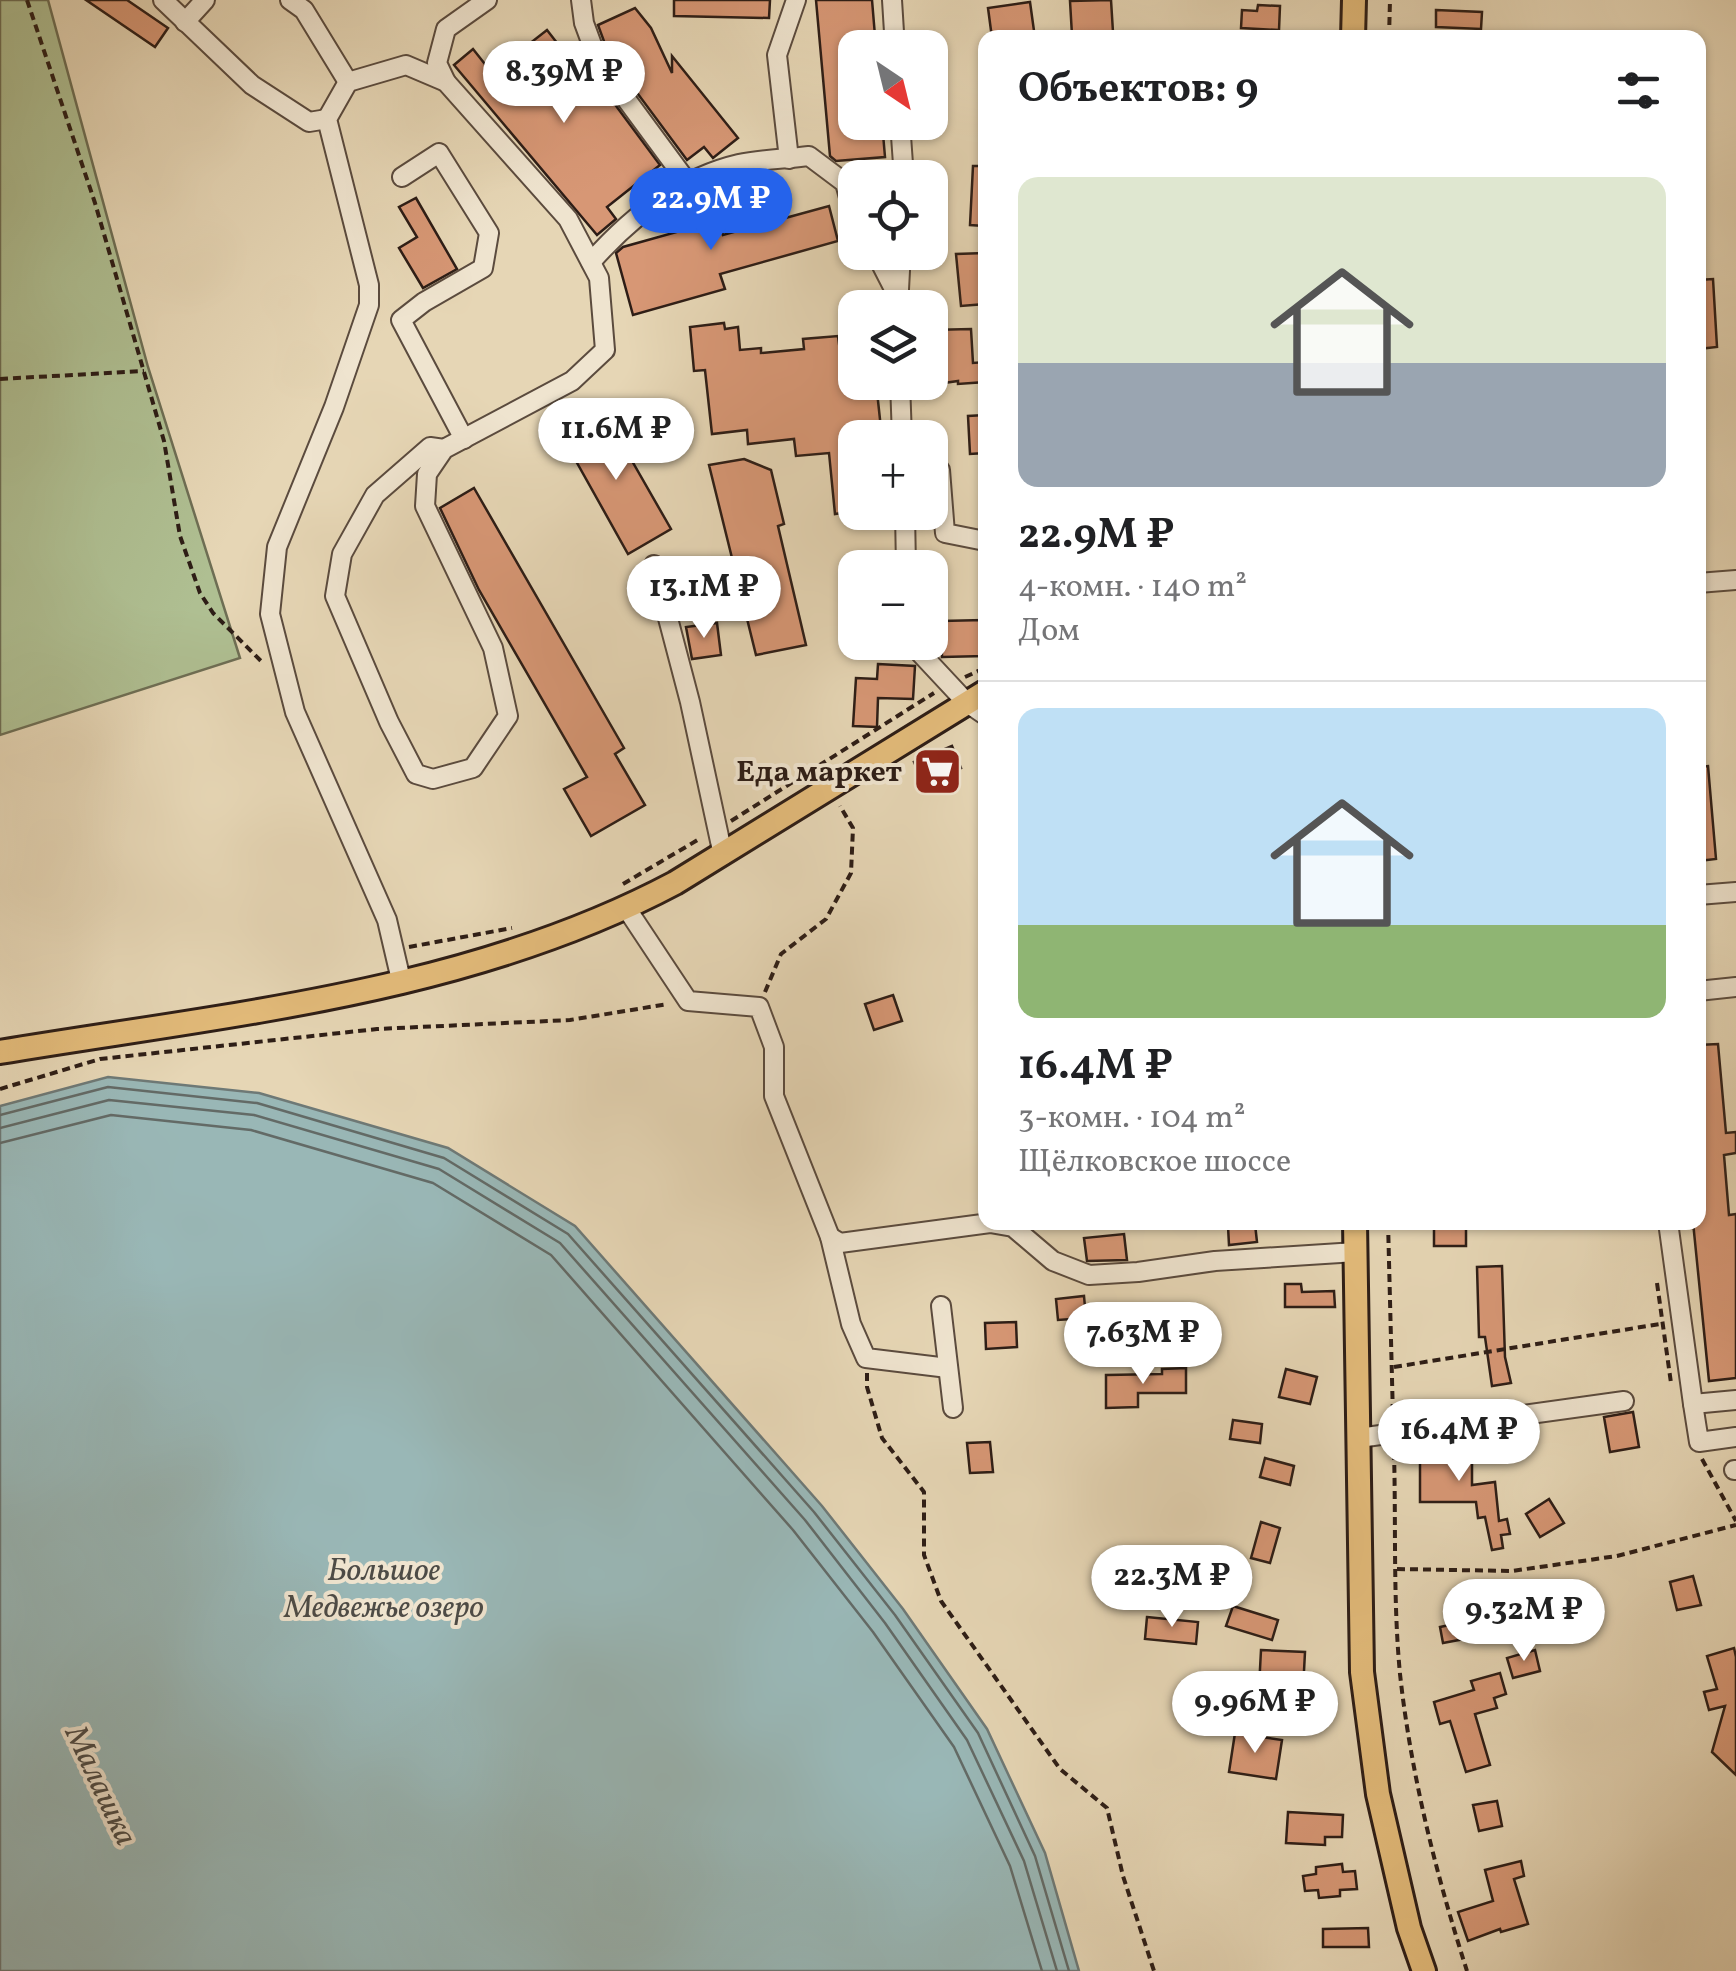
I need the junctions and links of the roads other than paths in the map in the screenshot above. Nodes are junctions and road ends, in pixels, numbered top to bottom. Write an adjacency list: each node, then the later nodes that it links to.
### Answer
1 (163, 0): 9 (street)
2 (205, 0): 9 (street)
3 (290, 0): 12 (street)
4 (487, 0): 13 (street)
5 (582, 0): 18 (street)
6 (796, 0): 15 (street)
7 (892, 0): 10 (street)
8 (1354, 0): 11 (main road)
9 (186, 22): 14 (street)
10 (894, 30)
11 (1354, 30)
12 (348, 82): 13 (street); 14 (street)
13 (446, 82): 19 (street)
14 (327, 119): 34 (street)
15 (789, 158): 17 (street); 18 (street)
16 (402, 176): 20 (street)
17 (838, 178)
18 (688, 184): 19 (street)
19 (591, 262): 20 (street)
20 (464, 438): 21 (street)
21 (444, 449): 21 (street)
22 (946, 530): 23 (street)
23 (978, 539)
24 (654, 565): 30 (street)
25 (1736, 580): 26 (street)
26 (1706, 582)
27 (927, 660): 28 (street)
28 (978, 702)
29 (978, 704): 30 (main road)
30 (723, 854): 33 (main road)
31 (1736, 892): 32 (street)
32 (1706, 895)
33 (627, 909): 34 (main road); 42 (street)
34 (401, 980): 37 (main road)
35 (1736, 987): 36 (street)
36 (1706, 990)
37 (0, 1052)
38 (978, 1225): 42 (street)
39 (1017, 1230): 43 (street)
40 (1355, 1230): 43 (main road)
41 (1669, 1230): 48 (street)
42 (830, 1238): 45 (street)
43 (1356, 1252): 51 (main road)
44 (940, 1306): 45 (street)
45 (948, 1368): 49 (street)
46 (1736, 1400): 48 (street)
47 (1624, 1401): 51 (street)
48 (1693, 1404): 50 (street)
49 (953, 1408)
50 (1736, 1437)
51 (1359, 1438): 52 (main road)
52 (1424, 1971)

